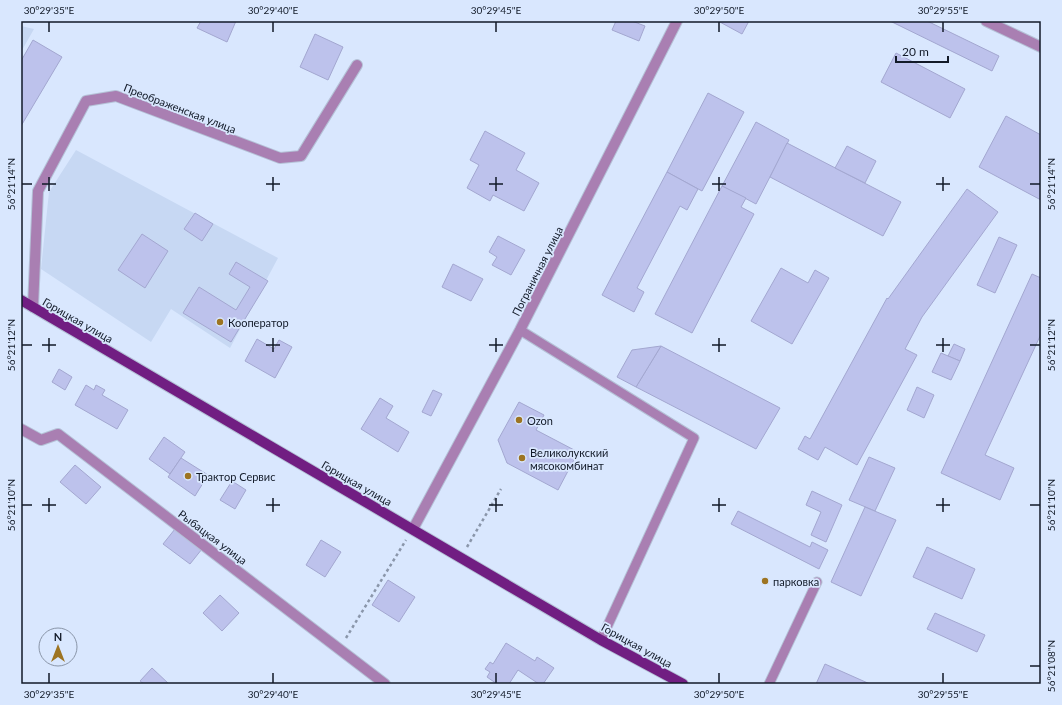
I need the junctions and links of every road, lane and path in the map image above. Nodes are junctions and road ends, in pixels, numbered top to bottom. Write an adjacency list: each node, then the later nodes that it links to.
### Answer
1 (677, 21): 7 (street, Пограничная улица)
2 (986, 21): 3 (street)
3 (1041, 46)
4 (357, 64): 6 (street, Преображенская улица)
5 (21, 300): 6 (main road, Горицкая улица)
6 (33, 307): 10 (main road, Горицкая улица)
7 (520, 330): 10 (street, Пограничная улица); 13 (lane)
8 (21, 429): 14 (street, Рыбацкая улица)
9 (501, 489): 11 (path)
10 (413, 529): 11 (main road, Горицкая улица); 14 (path)
11 (461, 557): 13 (main road, Горицкая улица)
12 (817, 582): 17 (lane)
13 (601, 640): 16 (main road, Горицкая улица)
14 (339, 649): 15 (street, Рыбацкая улица)
15 (385, 684)
16 (683, 684)
17 (769, 684)

